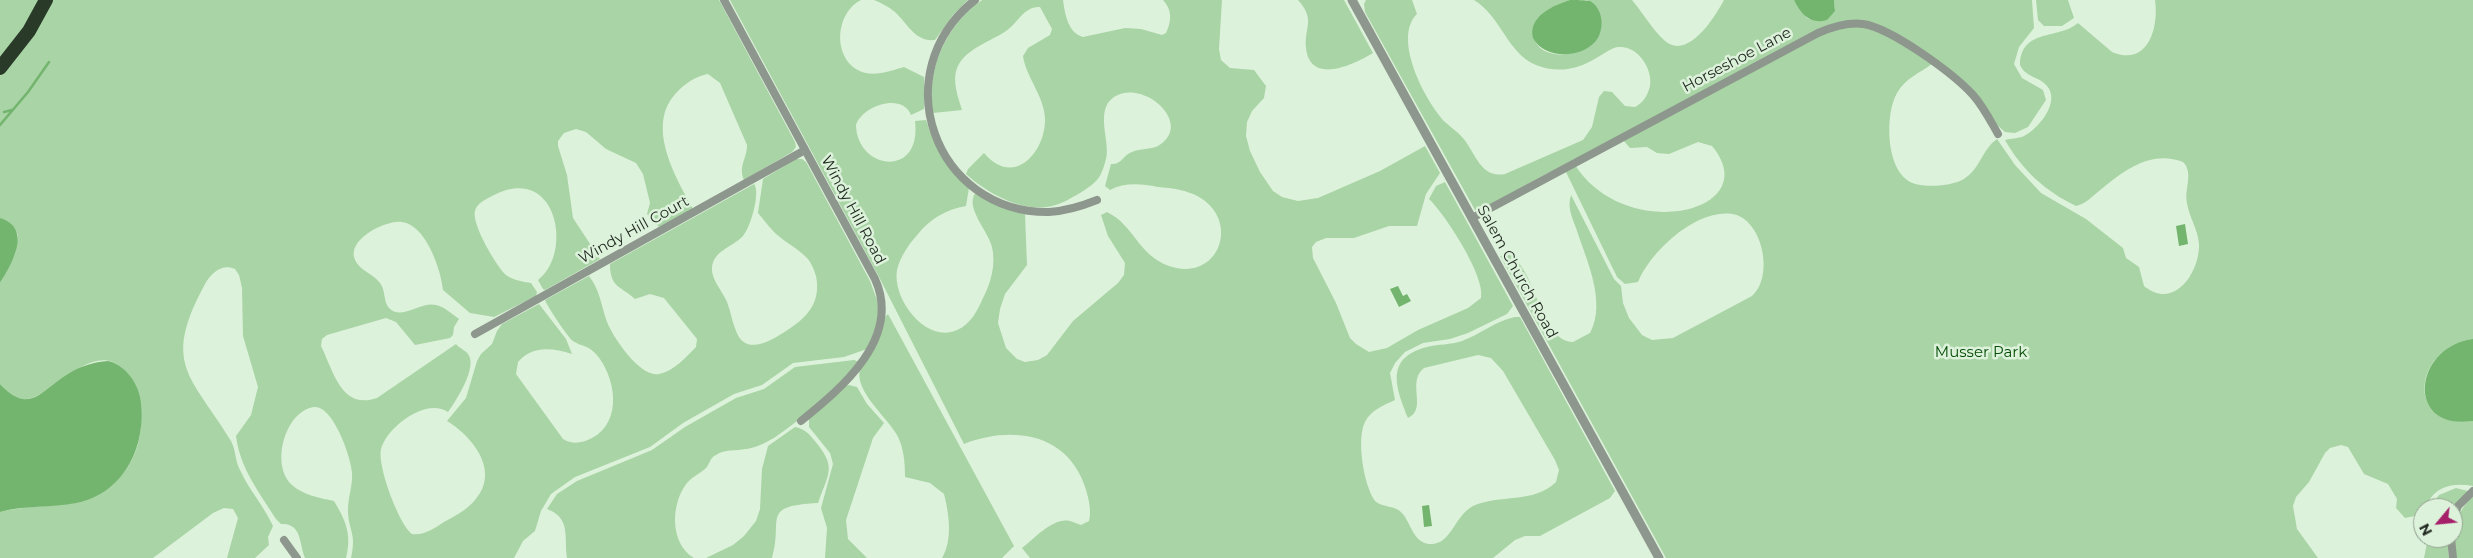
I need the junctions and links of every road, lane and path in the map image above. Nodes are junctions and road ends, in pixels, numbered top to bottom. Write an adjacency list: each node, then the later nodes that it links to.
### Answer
1 (46, 0): 5 (highway)
2 (724, 0): 7 (street, Windy Hill Road)
3 (975, 0): 8 (street)
4 (1354, 1): 9 (street, Salem Church Road)
5 (0, 68)
6 (1998, 134): 9 (street, Horseshoe Lane)
7 (805, 150): 10 (street, Windy Hill Court); 11 (street, Windy Hill Road)
8 (1097, 200)
9 (1472, 218): 16 (street, Salem Church Road)
10 (475, 334)
11 (801, 421)
12 (2473, 491): 13 (street)
13 (2463, 501)
14 (284, 540): 15 (street)
15 (297, 558)
16 (1659, 558)

